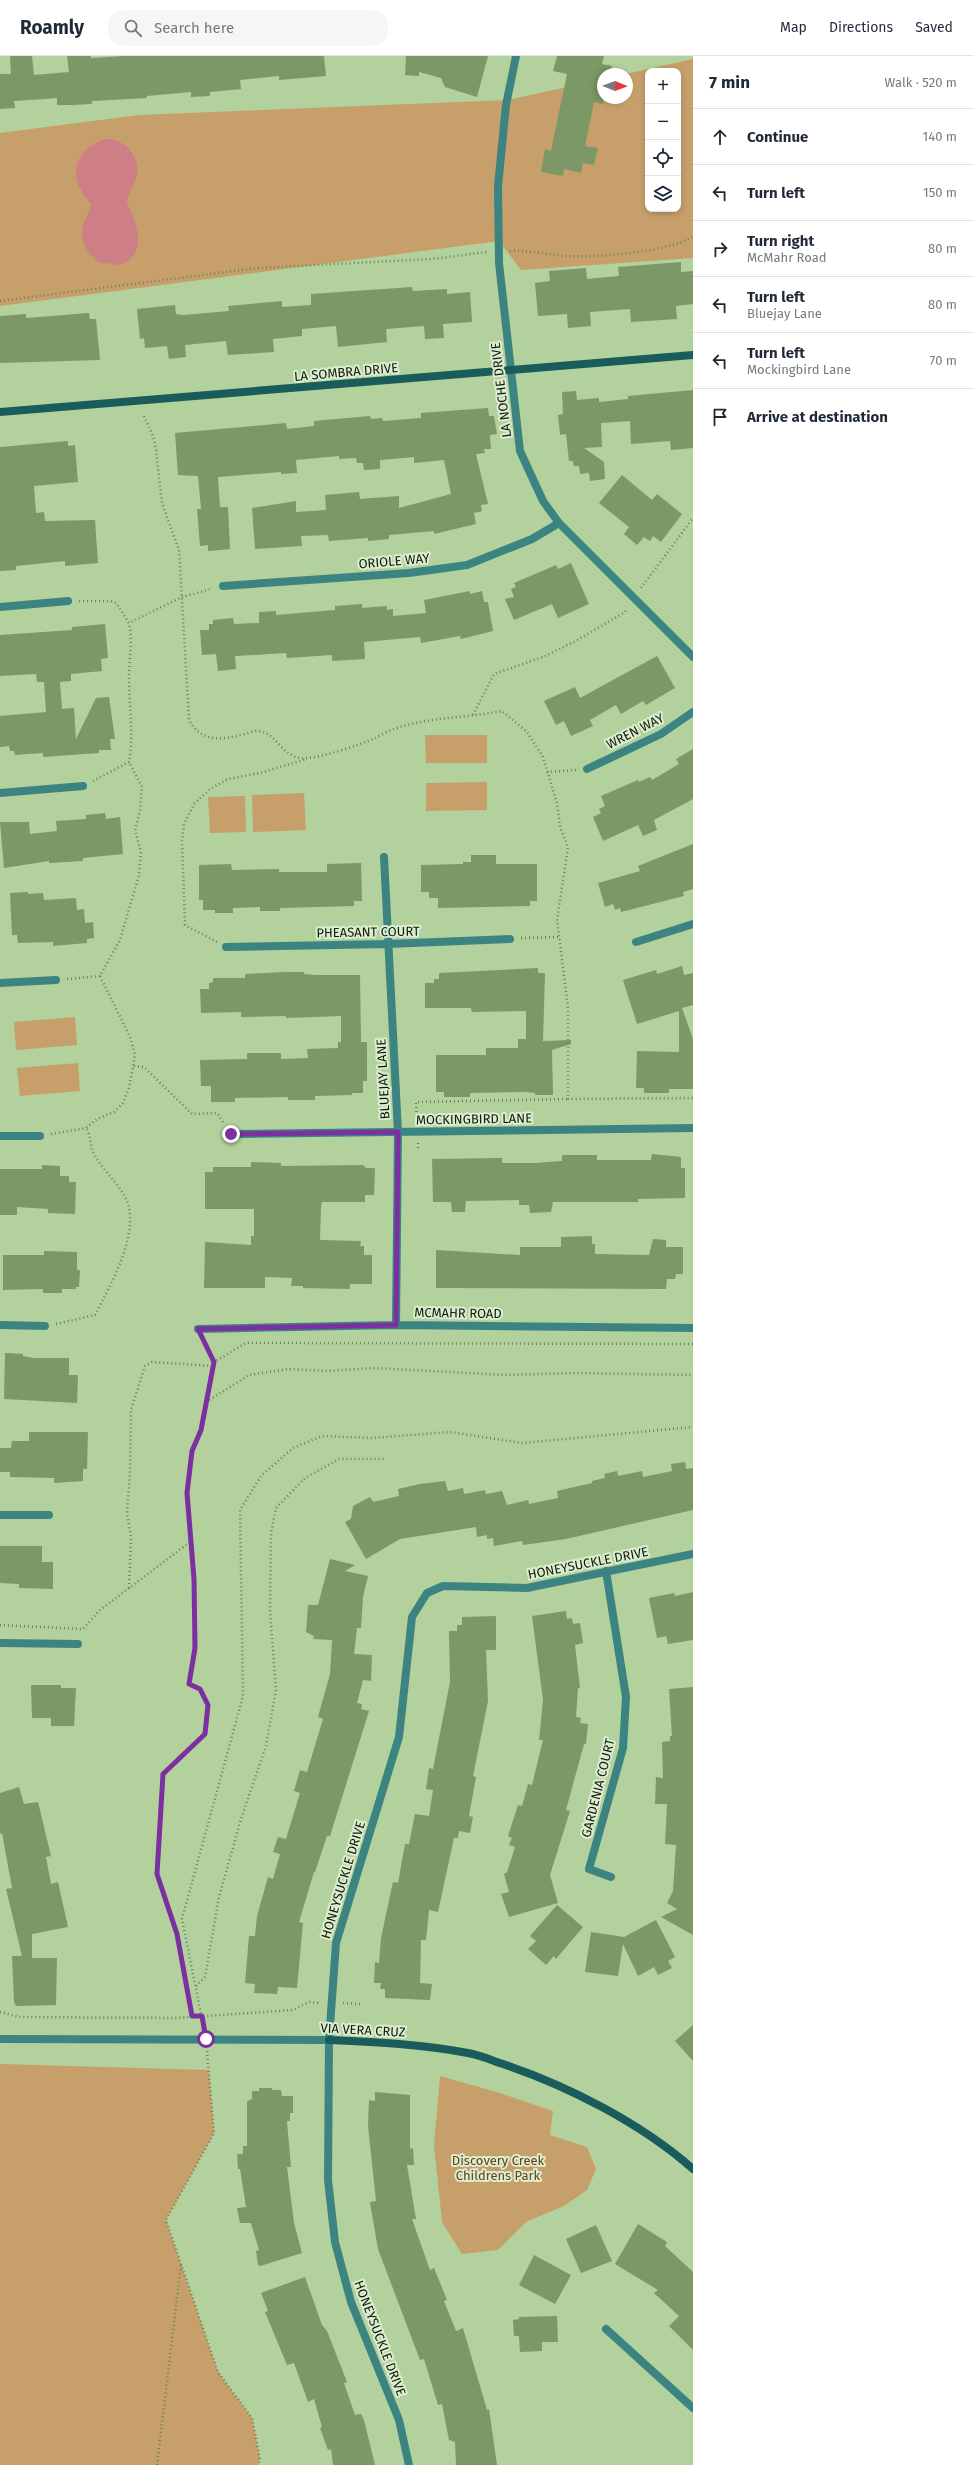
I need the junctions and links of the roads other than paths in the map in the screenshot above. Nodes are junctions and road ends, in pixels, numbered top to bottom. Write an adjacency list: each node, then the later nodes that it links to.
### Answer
1 (516, 56): 3 (street, LA NOCHE DRIVE)
2 (693, 355): 3 (street, LA SOMBRA DRIVE)
3 (509, 371): 4 (street, LA SOMBRA DRIVE); 5 (street, LA NOCHE DRIVE)
4 (0, 412)
5 (559, 523): 6 (street, ORIOLE WAY); 9 (street, LA NOCHE DRIVE)
6 (223, 586)
7 (68, 601): 8 (street)
8 (0, 607)
9 (693, 657)
10 (693, 712): 11 (street, WREN WAY)
11 (587, 769)
12 (83, 786): 13 (street)
13 (0, 793)
14 (384, 857): 18 (street, BLUEJAY LANE)
15 (693, 924): 17 (street)
16 (510, 939): 18 (street, PHEASANT COURT)
17 (636, 942)
18 (388, 944): 19 (street, PHEASANT COURT); 23 (street, BLUEJAY LANE)
19 (226, 947)
20 (56, 980): 21 (street)
21 (0, 984)
22 (693, 1128): 23 (street, MOCKINGBIRD LANE)
23 (398, 1132): 24 (street, MOCKINGBIRD LANE); 28 (street, BLUEJAY LANE)
24 (231, 1134)
25 (0, 1136): 26 (street)
26 (40, 1136)
27 (0, 1325): 29 (street)
28 (396, 1325): 30 (street, MCMAHR ROAD); 31 (street, MCMAHR ROAD)
29 (45, 1326)
30 (693, 1328)
31 (198, 1329)
32 (0, 1515): 33 (street)
33 (49, 1516)
34 (693, 1554): 35 (street, HONEYSUCKLE DRIVE)
35 (606, 1571): 38 (street, GARDENIA COURT); 40 (street, HONEYSUCKLE DRIVE)
36 (0, 1643): 37 (street)
37 (78, 1644)
38 (611, 1877)
39 (0, 2039): 40 (street, VIA VERA CRUZ)
40 (329, 2040): 41 (street, VIA VERA CRUZ); 44 (street, HONEYSUCKLE DRIVE)
41 (693, 2169)
42 (606, 2329): 43 (street)
43 (693, 2408)
44 (409, 2465)

